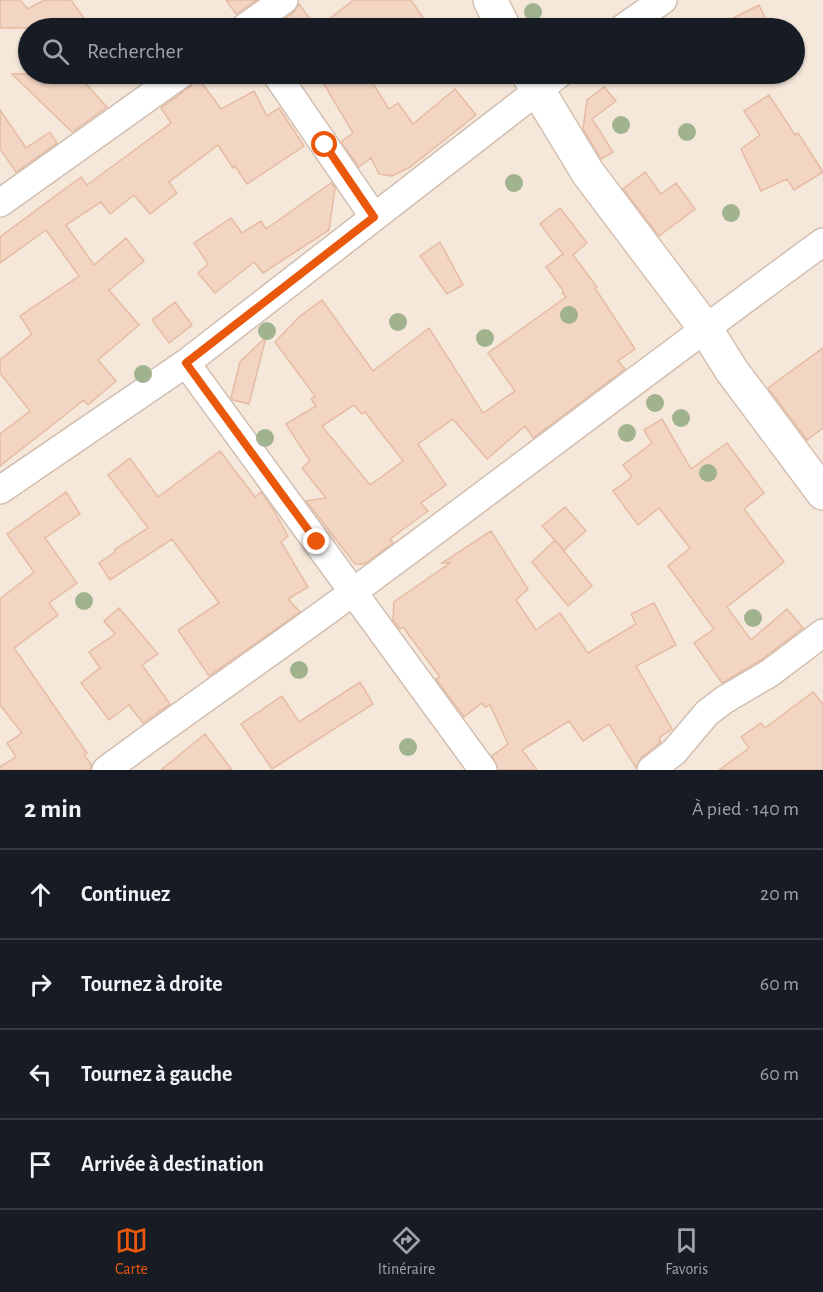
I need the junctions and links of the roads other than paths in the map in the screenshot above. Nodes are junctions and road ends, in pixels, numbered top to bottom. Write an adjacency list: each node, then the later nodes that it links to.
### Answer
1 (284, 0): 4 (street)
2 (490, 0): 5 (street)
3 (663, 0): 6 (street)
4 (259, 18)
5 (499, 18)
6 (637, 18)
7 (167, 84): 11 (street)
8 (283, 84): 12 (street)
9 (536, 84): 12 (street)
10 (544, 84): 14 (street)
11 (0, 203)
12 (374, 217): 15 (street)
13 (823, 242): 14 (street)
14 (705, 328): 17 (street); 18 (street)
15 (186, 363): 16 (street); 18 (street)
16 (0, 490)
17 (823, 493)
18 (354, 592): 20 (street); 21 (street)
19 (823, 633): 22 (street)
20 (106, 770)
21 (483, 770)
22 (651, 770)

